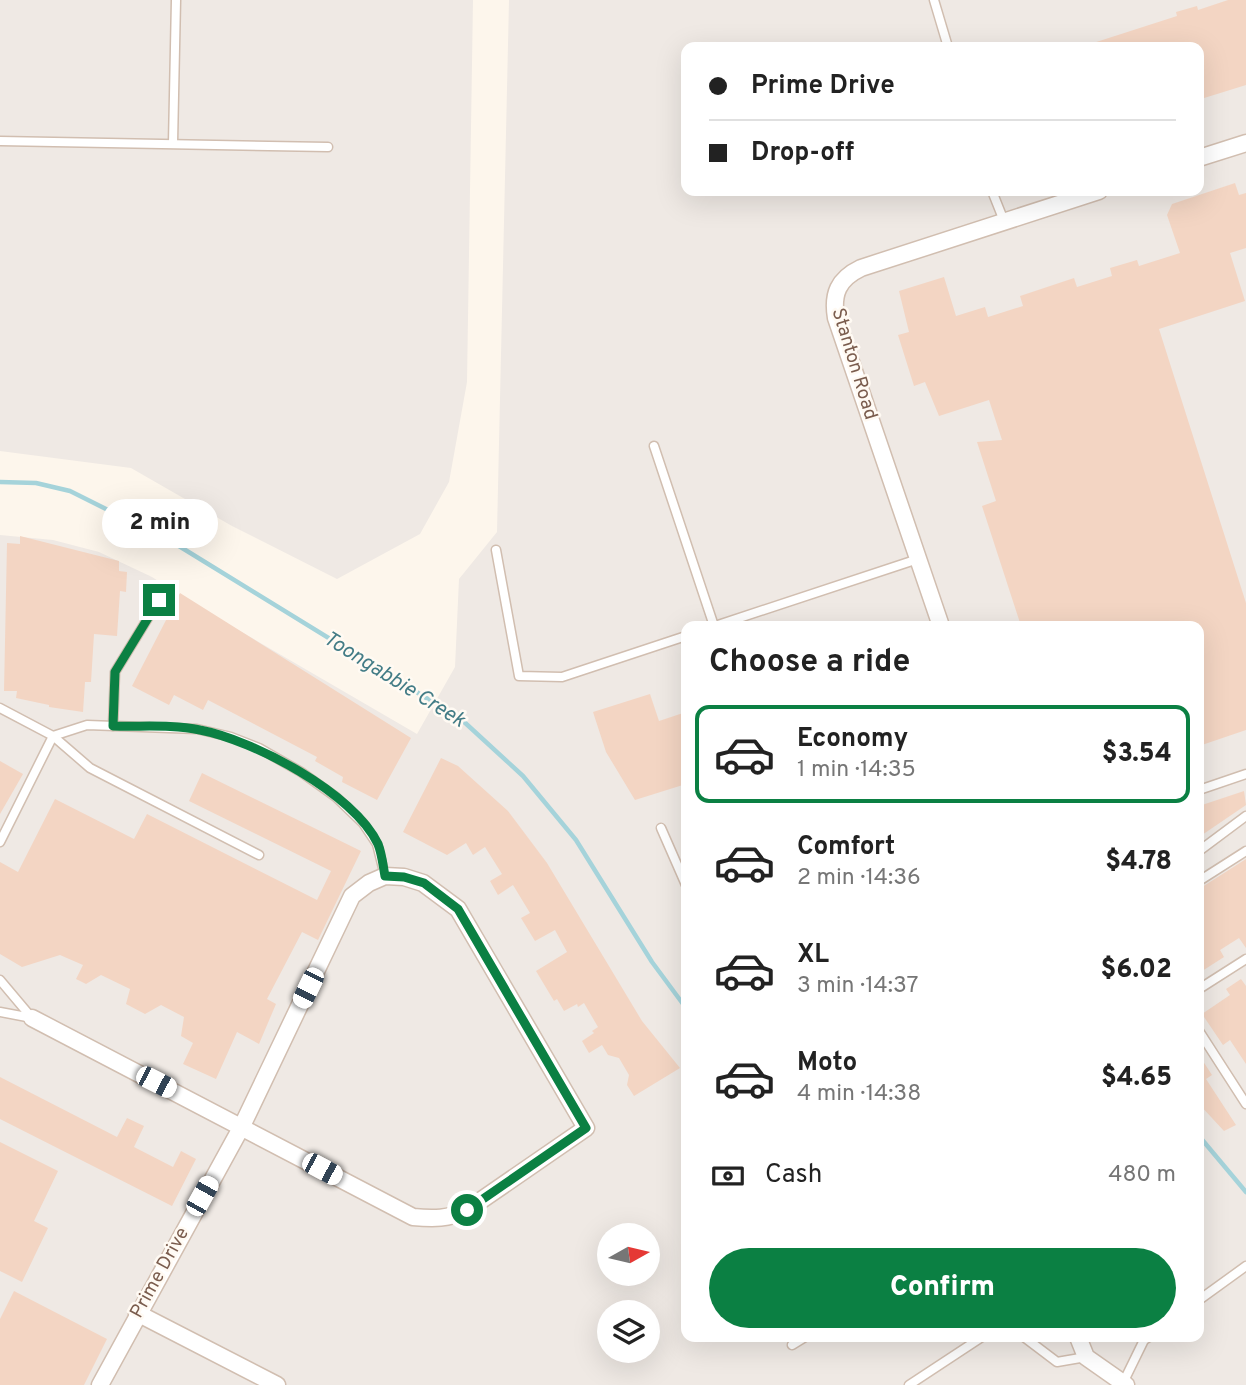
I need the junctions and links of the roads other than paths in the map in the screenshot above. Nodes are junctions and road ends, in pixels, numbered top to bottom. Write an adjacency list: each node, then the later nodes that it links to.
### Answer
1 (176, 0): 5 (lane)
2 (934, 0): 3 (lane)
3 (947, 42)
4 (0, 141): 5 (lane)
5 (173, 143): 7 (lane)
6 (1246, 143): 8 (street)
7 (328, 147)
8 (1204, 156)
9 (994, 196): 11 (lane)
10 (1084, 196): 11 (street, Stanton Road)
11 (1004, 222): 14 (street, Stanton Road)
12 (654, 446): 16 (lane)
13 (496, 550): 19 (lane)
14 (918, 559): 17 (lane); 18 (street, Stanton Road)
15 (159, 600): 21 (lane)
16 (713, 621)
17 (730, 621)
18 (939, 621)
19 (681, 638)
20 (0, 708): 22 (lane)
21 (113, 726): 22 (lane); 32 (lane)
22 (53, 736): 27 (lane); 30 (lane)
23 (1246, 774): 24 (lane)
24 (1204, 788)
25 (1246, 816): 28 (lane)
26 (661, 828): 31 (lane)
27 (0, 842)
28 (1204, 847)
29 (1246, 851): 33 (lane)
30 (259, 855)
31 (681, 874)
32 (385, 876): 41 (street, Prime Drive); 41 (street)
33 (1204, 878)
34 (1246, 959): 36 (lane)
35 (0, 980): 38 (lane)
36 (1204, 986)
37 (0, 1012): 38 (lane)
38 (32, 1018): 41 (street)
39 (1204, 1039): 40 (lane)
40 (1246, 1104)
41 (242, 1126): 44 (street, Prime Drive)
42 (1246, 1266): 43 (lane)
43 (1204, 1296)
44 (137, 1313): 53 (street, Prime Drive); 54 (street)
45 (798, 1342): 50 (lane)
46 (974, 1342): 55 (lane)
47 (1031, 1342): 51 (lane)
48 (1080, 1342): 51 (street)
49 (1143, 1342): 52 (lane)
50 (793, 1345)
51 (1086, 1357): 52 (street)
52 (1125, 1384)
53 (100, 1385)
54 (277, 1385)
55 (909, 1385)

